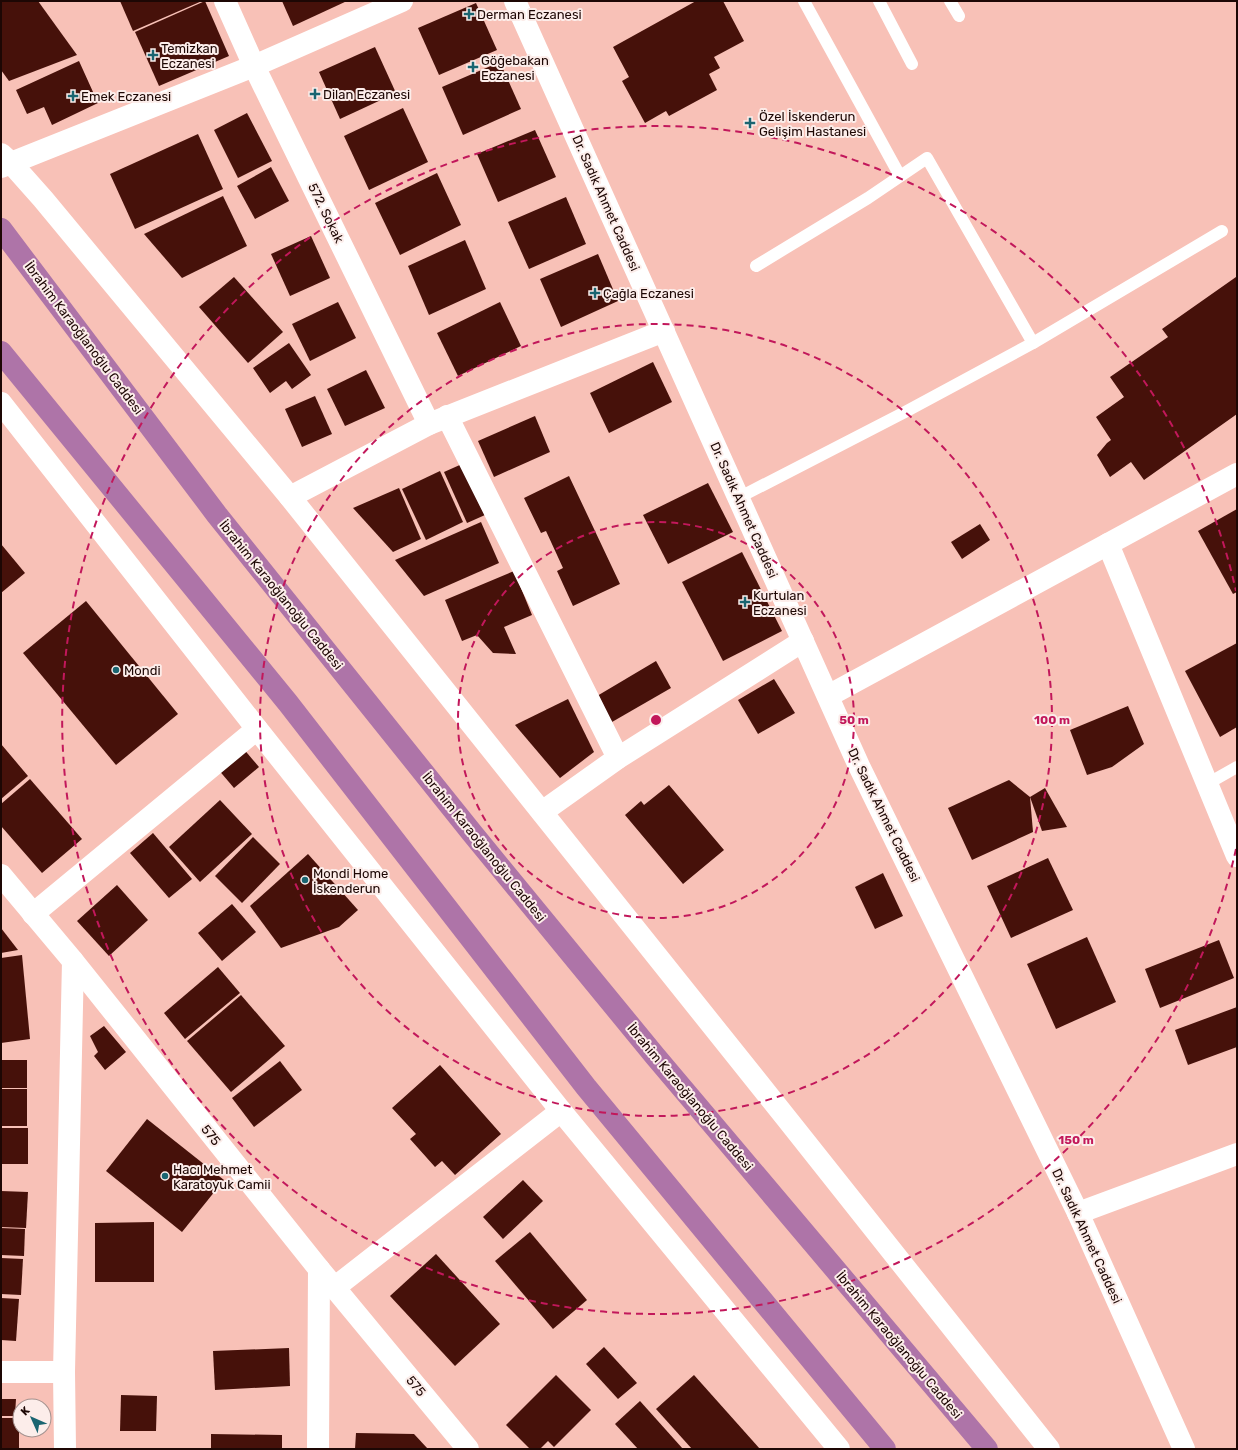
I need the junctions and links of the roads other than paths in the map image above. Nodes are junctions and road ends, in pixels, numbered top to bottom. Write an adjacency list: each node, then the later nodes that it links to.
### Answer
1 (225, 1): 9 (street, 572. Sokak)
2 (402, 1): 9 (street)
3 (515, 1): 15 (street, Dr. Sadık Ahmet Caddesi)
4 (804, 1): 11 (lane)
5 (879, 1): 8 (lane)
6 (950, 1): 7 (lane)
7 (959, 16)
8 (912, 64)
9 (254, 66): 10 (street); 19 (street, 572. Sokak)
10 (4, 161): 21 (street)
11 (900, 176): 14 (lane); 16 (lane)
12 (1, 229): 47 (highway, İbrahim Karaoğlanoğlu Caddesi)
13 (1222, 231): 16 (lane)
14 (756, 266)
15 (664, 331): 19 (street); 22 (street, Dr. Sadık Ahmet Caddesi)
16 (1033, 343): 22 (lane)
17 (1, 352): 46 (highway)
18 (1, 403): 26 (street)
19 (438, 420): 21 (street); 27 (street, 572. Sokak)
20 (1237, 474): 23 (street)
21 (290, 497): 30 (street)
22 (738, 498): 24 (street, Dr. Sadık Ahmet Caddesi)
23 (1108, 544): 25 (street); 29 (street)
24 (803, 641): 25 (street, Dr. Sadık Ahmet Caddesi); 27 (street)
25 (828, 696): 37 (street, Dr. Sadık Ahmet Caddesi)
26 (257, 729): 33 (street); 35 (street)
27 (618, 758): 30 (street)
28 (1237, 767): 29 (lane)
29 (1208, 784): 31 (street)
30 (542, 812): 48 (street)
31 (1237, 856)
32 (1, 875): 33 (street, 575)
33 (33, 914): 34 (street, 575)
34 (72, 961): 38 (street, 575); 41 (street)
35 (561, 1111): 39 (street); 45 (street)
36 (1237, 1154): 37 (street)
37 (1078, 1213): 49 (street, Dr. Sadık Ahmet Caddesi)
38 (319, 1270): 39 (street, 575); 43 (street)
39 (334, 1288): 44 (street, 575)
40 (1, 1372): 41 (street)
41 (64, 1372): 42 (street)
42 (65, 1449)
43 (318, 1449)
44 (468, 1449)
45 (838, 1449)
46 (885, 1449)
47 (987, 1449)
48 (1049, 1449)
49 (1184, 1449)

